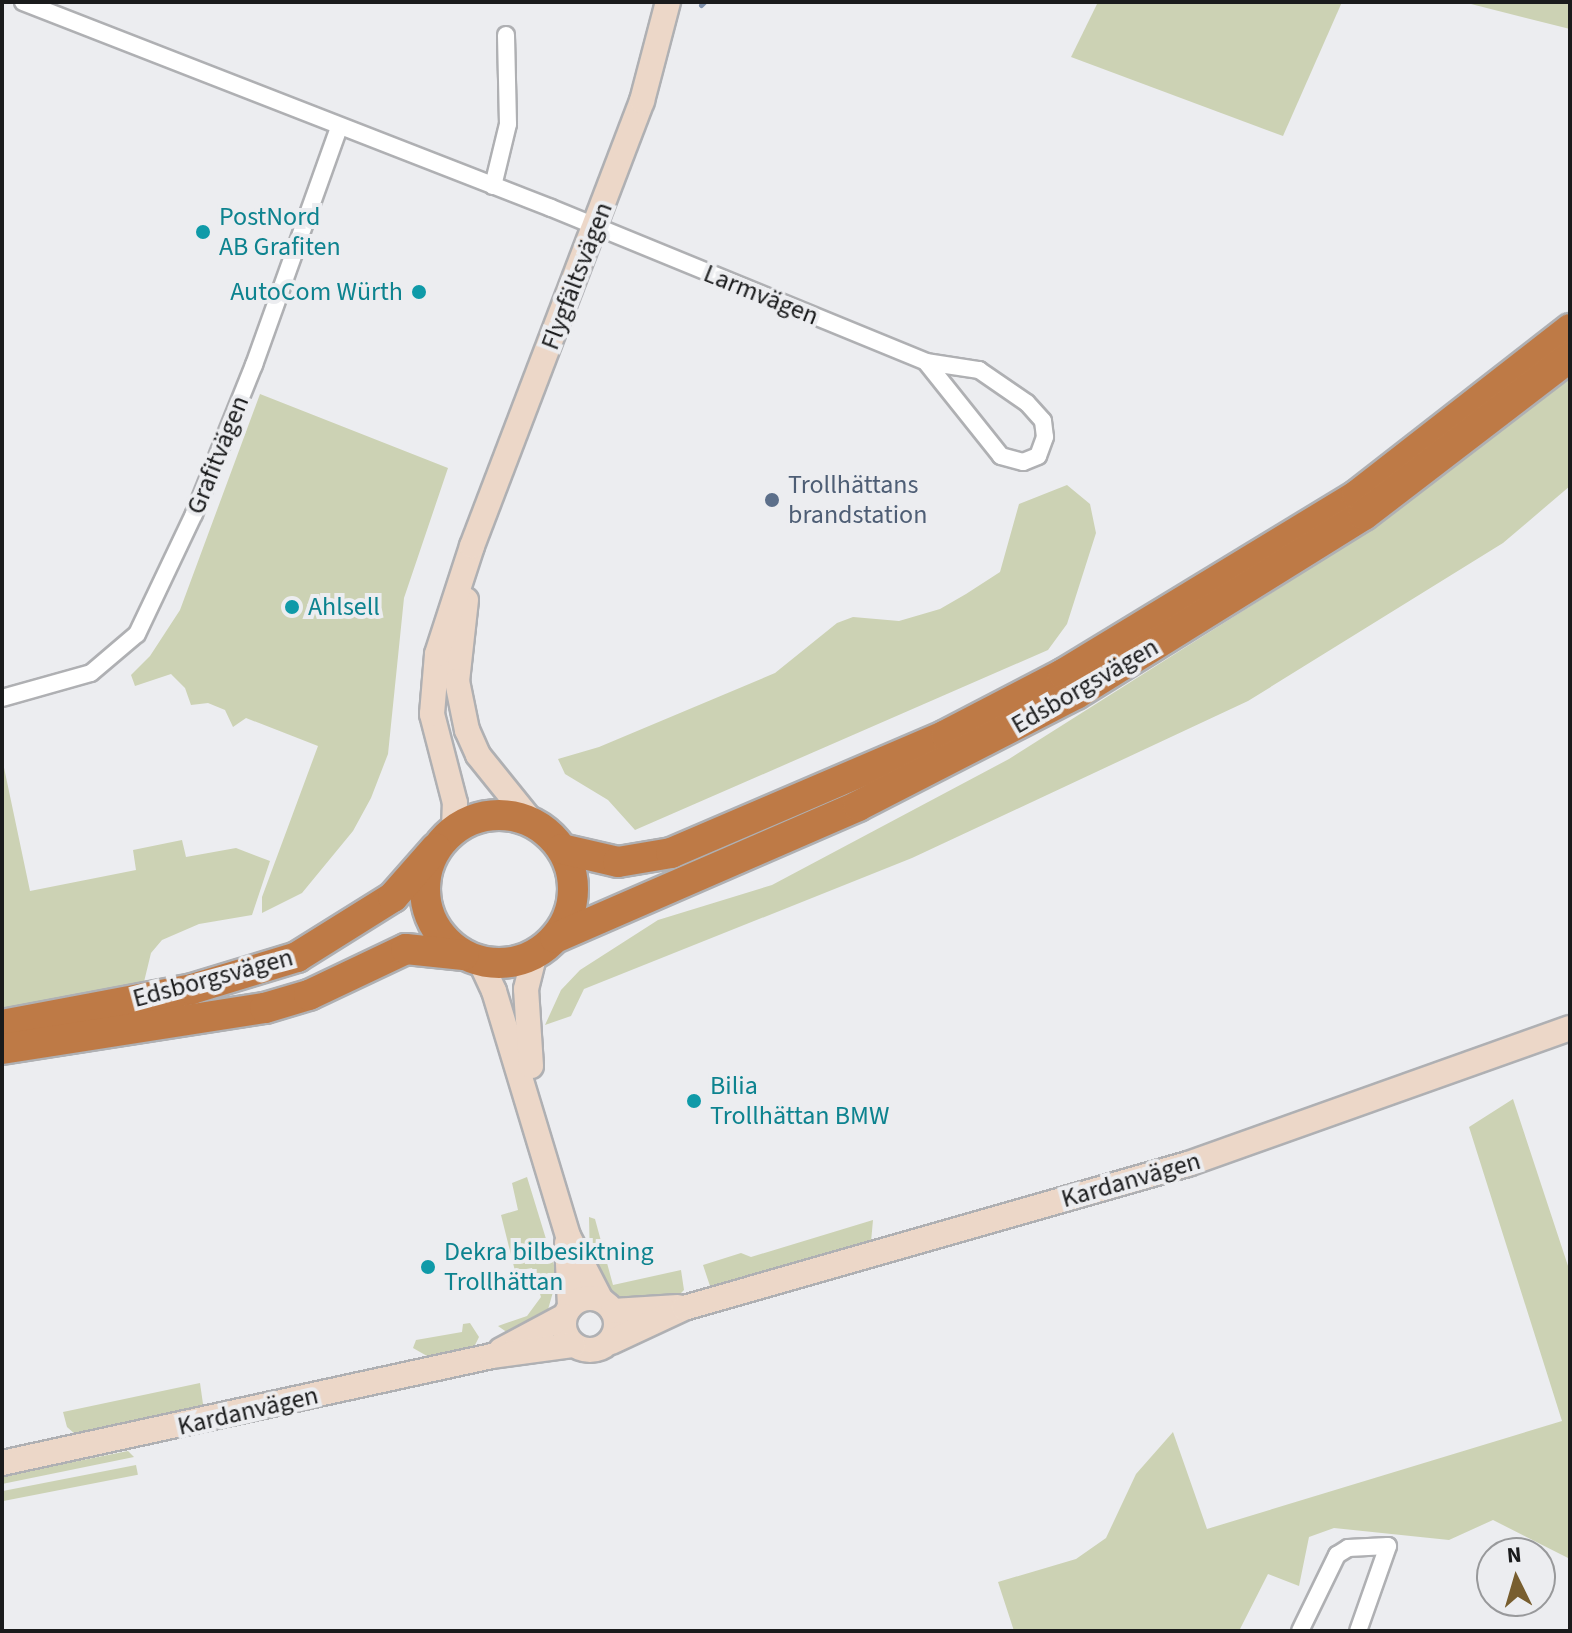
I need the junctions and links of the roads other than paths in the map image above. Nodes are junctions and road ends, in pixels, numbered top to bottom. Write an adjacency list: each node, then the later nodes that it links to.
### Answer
1 (23, 2): 4 (street)
2 (668, 2): 6 (street, Flygfältsvägen)
3 (506, 35): 5 (street)
4 (339, 127): 5 (street); 11 (street, Grafitvägen)
5 (493, 186): 6 (street)
6 (597, 227): 9 (street, Larmvägen); 10 (street, Flygfältsvägen)
7 (1570, 329): 14 (highway, Edsborgsvägen)
8 (1570, 357): 15 (highway, Edsborgsvägen)
9 (926, 362): 9 (street, Larmvägen)
10 (472, 546): 12 (street, Flygfältsvägen); 13 (street, Flygfältsvägen)
11 (2, 698)
12 (532, 822): 13 (highway); 14 (highway)
13 (445, 839): 16 (highway); 17 (highway, Edsborgsvägen)
14 (562, 849): 15 (highway)
15 (545, 946): 16 (highway); 20 (street)
16 (472, 958): 19 (highway, Edsborgsvägen); 20 (street)
17 (2, 1025)
18 (1570, 1028): 23 (street, Kardanvägen)
19 (2, 1049)
20 (539, 1132): 21 (street)
21 (568, 1236): 22 (street); 24 (street)
22 (607, 1306): 23 (street, Kardanvägen); 24 (street); 25 (street)
23 (684, 1308): 25 (street, Kardanvägen)
24 (568, 1311): 26 (street); 27 (street, Kardanvägen)
25 (611, 1342): 26 (street)
26 (573, 1345): 27 (street, Kardanvägen)
27 (492, 1356): 28 (street, Kardanvägen)
28 (2, 1463)
29 (1300, 1631): 30 (street)
30 (1358, 1631)

